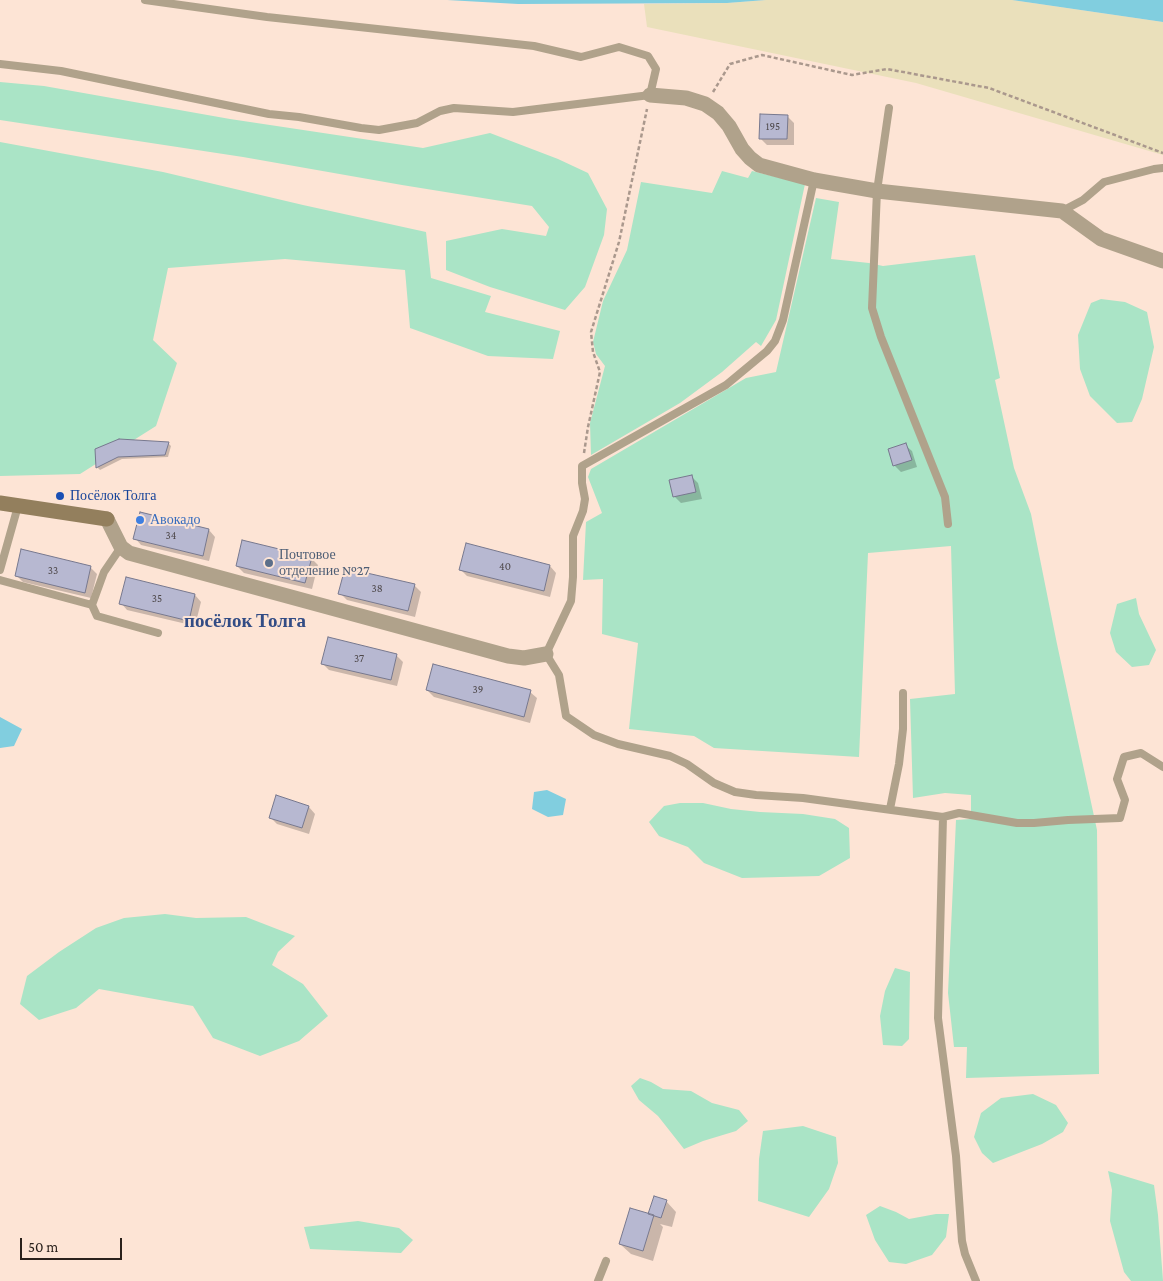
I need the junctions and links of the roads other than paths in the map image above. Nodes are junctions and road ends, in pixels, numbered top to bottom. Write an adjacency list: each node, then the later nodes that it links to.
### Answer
1 (145, 0): 3 (lane)
2 (0, 64): 3 (lane)
3 (650, 95): 6 (street)
4 (889, 108): 7 (lane)
5 (1163, 168): 8 (lane)
6 (814, 180): 7 (street); 18 (lane)
7 (877, 191): 8 (street); 12 (lane)
8 (1062, 212): 9 (street)
9 (1163, 261)
10 (0, 503): 11 (street)
11 (18, 506): 13 (street); 14 (lane)
12 (948, 524)
13 (121, 547): 16 (lane); 18 (street)
14 (0, 570)
15 (0, 580): 16 (lane)
16 (92, 605): 17 (lane)
17 (158, 633)
18 (546, 654): 21 (lane)
19 (903, 693): 21 (lane)
20 (1163, 767): 22 (lane)
21 (890, 809): 22 (lane)
22 (943, 817): 25 (lane)
23 (606, 1261): 24 (lane)
24 (598, 1281)
25 (976, 1281)

